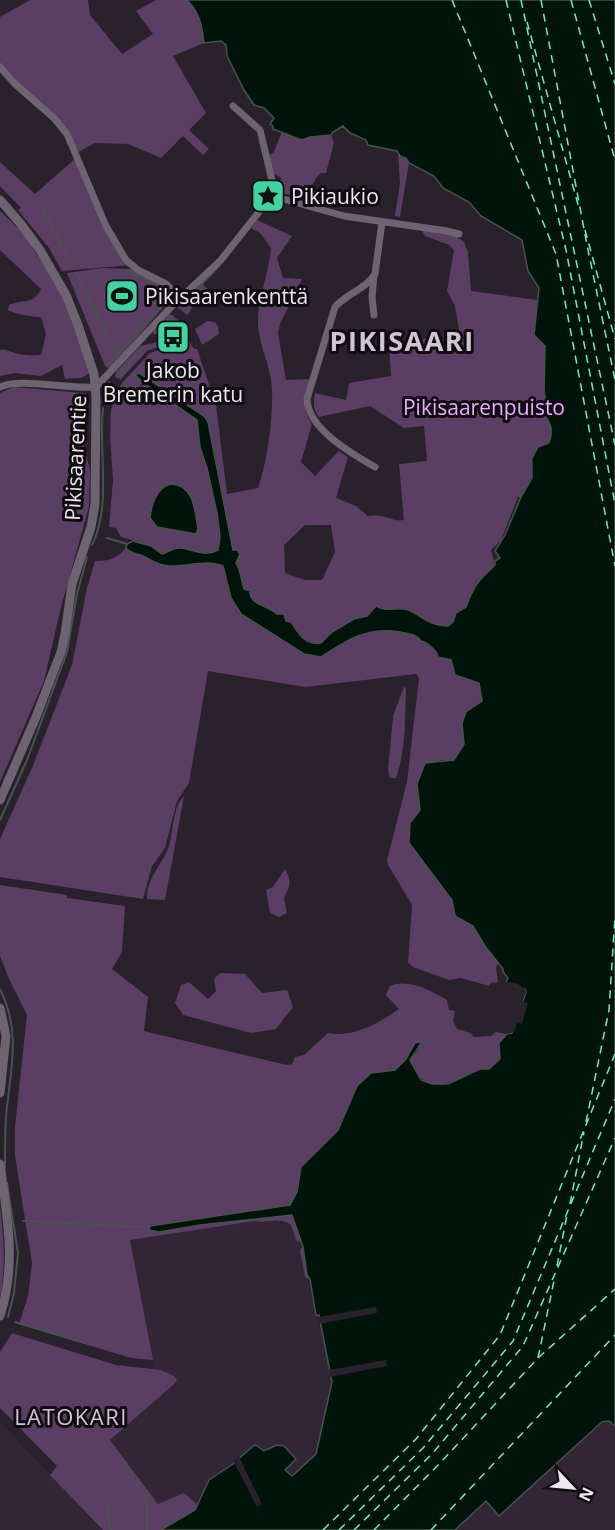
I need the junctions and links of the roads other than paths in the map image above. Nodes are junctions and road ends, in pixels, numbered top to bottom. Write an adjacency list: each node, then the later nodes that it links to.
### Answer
1 (0, 67): 8 (street)
2 (233, 106): 3 (street)
3 (276, 197): 5 (street); 8 (street)
4 (0, 200): 11 (street, Pikisaarentie)
5 (382, 222): 6 (street); 7 (street)
6 (459, 234)
7 (375, 274): 9 (street); 12 (street)
8 (180, 298): 11 (street)
9 (374, 315)
10 (0, 386): 11 (street)
11 (96, 387): 13 (street, Pikisaarentie)
12 (375, 467)
13 (0, 800)
14 (0, 1008): 15 (street)
15 (0, 1093)
16 (0, 1164): 17 (street)
17 (0, 1316)

